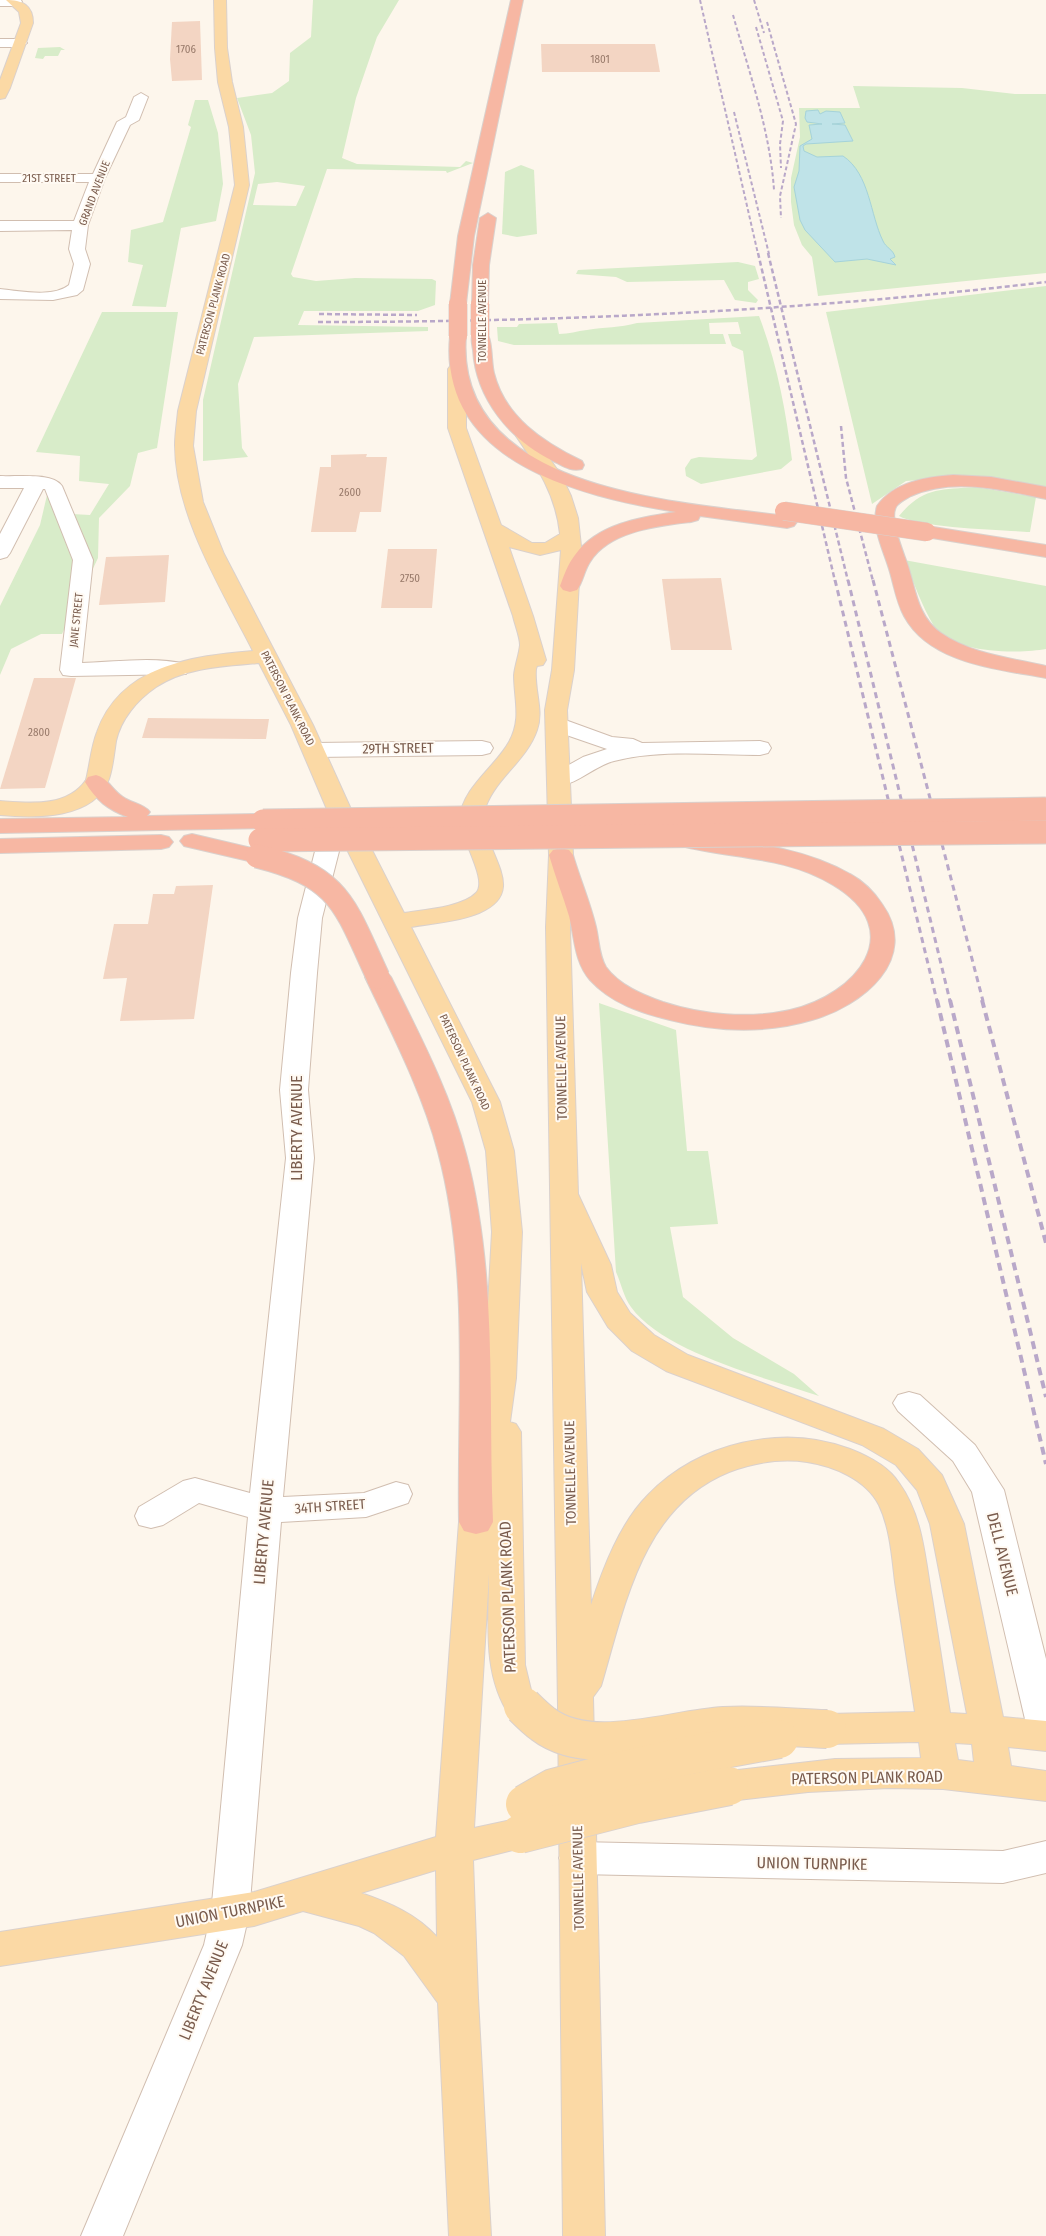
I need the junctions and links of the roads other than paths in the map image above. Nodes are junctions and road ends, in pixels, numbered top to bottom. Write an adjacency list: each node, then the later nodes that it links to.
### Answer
1 (220, 0): 33 (main road, PATERSON PLANK ROAD)
2 (517, 0): 18 (highway, TONNELLE AVENUE, bridge)
3 (528, 0): 11 (highway)
4 (14, 1): 5 (street); 7 (main road)
5 (0, 2)
6 (0, 43): 7 (street)
7 (21, 43): 8 (main road)
8 (4, 77): 9 (main road)
9 (0, 95)
10 (141, 97): 13 (street, GRAND AVENUE)
11 (500, 145)
12 (0, 178): 13 (street, 21ST STREET)
13 (98, 178): 15 (street, GRAND AVENUE)
14 (489, 208): 19 (highway, TONNELLE AVENUE, bridge)
15 (80, 225): 16 (street); 17 (street, GRAND AVENUE)
16 (0, 226)
17 (0, 294)
18 (457, 369): 20 (highway); 26 (main road, TONNELLE AVENUE)
19 (525, 436): 20 (main road, TONNELLE AVENUE); 24 (highway)
20 (552, 475): 25 (highway); 27 (main road, TONNELLE AVENUE)
21 (0, 482): 22 (street)
22 (36, 483): 28 (street); 35 (street, JANE STREET)
23 (1046, 493): 32 (highway)
24 (785, 516): 25 (highway); 29 (highway)
25 (760, 518): 30 (highway)
26 (494, 529): 27 (main road); 31 (main road, TONNELLE AVENUE)
27 (570, 536): 30 (main road, TONNELLE AVENUE)
28 (0, 553)
29 (1045, 561)
30 (570, 586): 37 (main road, TONNELLE AVENUE)
31 (531, 643): 37 (main road, TONNELLE AVENUE); 57 (main road)
32 (970, 654): 34 (highway); 36 (highway)
33 (267, 656): 35 (main road); 41 (main road, PATERSON PLANK ROAD)
34 (1046, 658)
35 (178, 670): 43 (main road)
36 (1046, 672)
37 (557, 717): 40 (street); 42 (main road, TONNELLE AVENUE)
38 (482, 748): 41 (street, 29TH STREET)
39 (760, 748): 40 (street)
40 (662, 749): 42 (street)
41 (314, 750): 44 (main road, PATERSON PLANK ROAD)
42 (559, 780): 55 (main road, TONNELLE AVENUE)
43 (96, 782): 46 (main road); 48 (highway)
44 (338, 807): 57 (main road, PATERSON PLANK ROAD); 62 (street, LIBERTY AVENUE)
45 (0, 808): 46 (main road)
46 (46, 810): 48 (highway)
47 (1046, 810): 52 (highway, bridge)
48 (138, 812): 52 (highway)
49 (0, 826): 52 (highway)
50 (1046, 832): 51 (highway, bridge)
51 (645, 835): 52 (highway, bridge); 55 (highway, bridge)
52 (260, 839): 53 (highway); 64 (highway, bridge)
53 (154, 842): 54 (highway); 56 (highway)
54 (0, 846)
55 (561, 855): 58 (main road, TONNELLE AVENUE)
56 (0, 860)
57 (397, 922): 59 (main road, PATERSON PLANK ROAD)
58 (564, 1187): 65 (main road, TONNELLE AVENUE); 68 (main road)
59 (500, 1378): 64 (main road, PATERSON PLANK ROAD); 67 (main road, PATERSON PLANK ROAD, bridge)
60 (909, 1403): 69 (street, DELL AVENUE)
61 (396, 1494): 62 (street, 34TH STREET)
62 (265, 1510): 63 (street, 34TH STREET); 78 (street, LIBERTY AVENUE)
63 (152, 1516)
64 (476, 1522): 74 (main road, PATERSON PLANK ROAD)
65 (576, 1707): 66 (main road); 76 (main road, TONNELLE AVENUE)
66 (935, 1727): 67 (main road, PATERSON PLANK ROAD); 68 (main road, PATERSON PLANK ROAD); 71 (main road)
67 (827, 1729): 73 (main road, PATERSON PLANK ROAD, bridge)
68 (999, 1730): 70 (main road, PATERSON PLANK ROAD); 72 (main road)
69 (1046, 1732)
70 (1046, 1736)
71 (942, 1774): 72 (main road, PATERSON PLANK ROAD); 73 (main road, PATERSON PLANK ROAD, bridge)
72 (1020, 1782)
73 (523, 1819): 74 (main road, PATERSON PLANK ROAD)
74 (454, 1848): 77 (main road, UNION TURNPIKE); 80 (main road)
75 (1046, 1857): 76 (street, UNION TURNPIKE)
76 (578, 1858): 83 (main road, TONNELLE AVENUE)
77 (306, 1895): 78 (main road, UNION TURNPIKE); 80 (main road)
78 (230, 1914): 79 (main road, UNION TURNPIKE); 81 (street, LIBERTY AVENUE)
79 (0, 1948)
80 (458, 1998): 82 (main road)
81 (102, 2236)
82 (470, 2236)
83 (584, 2236)

